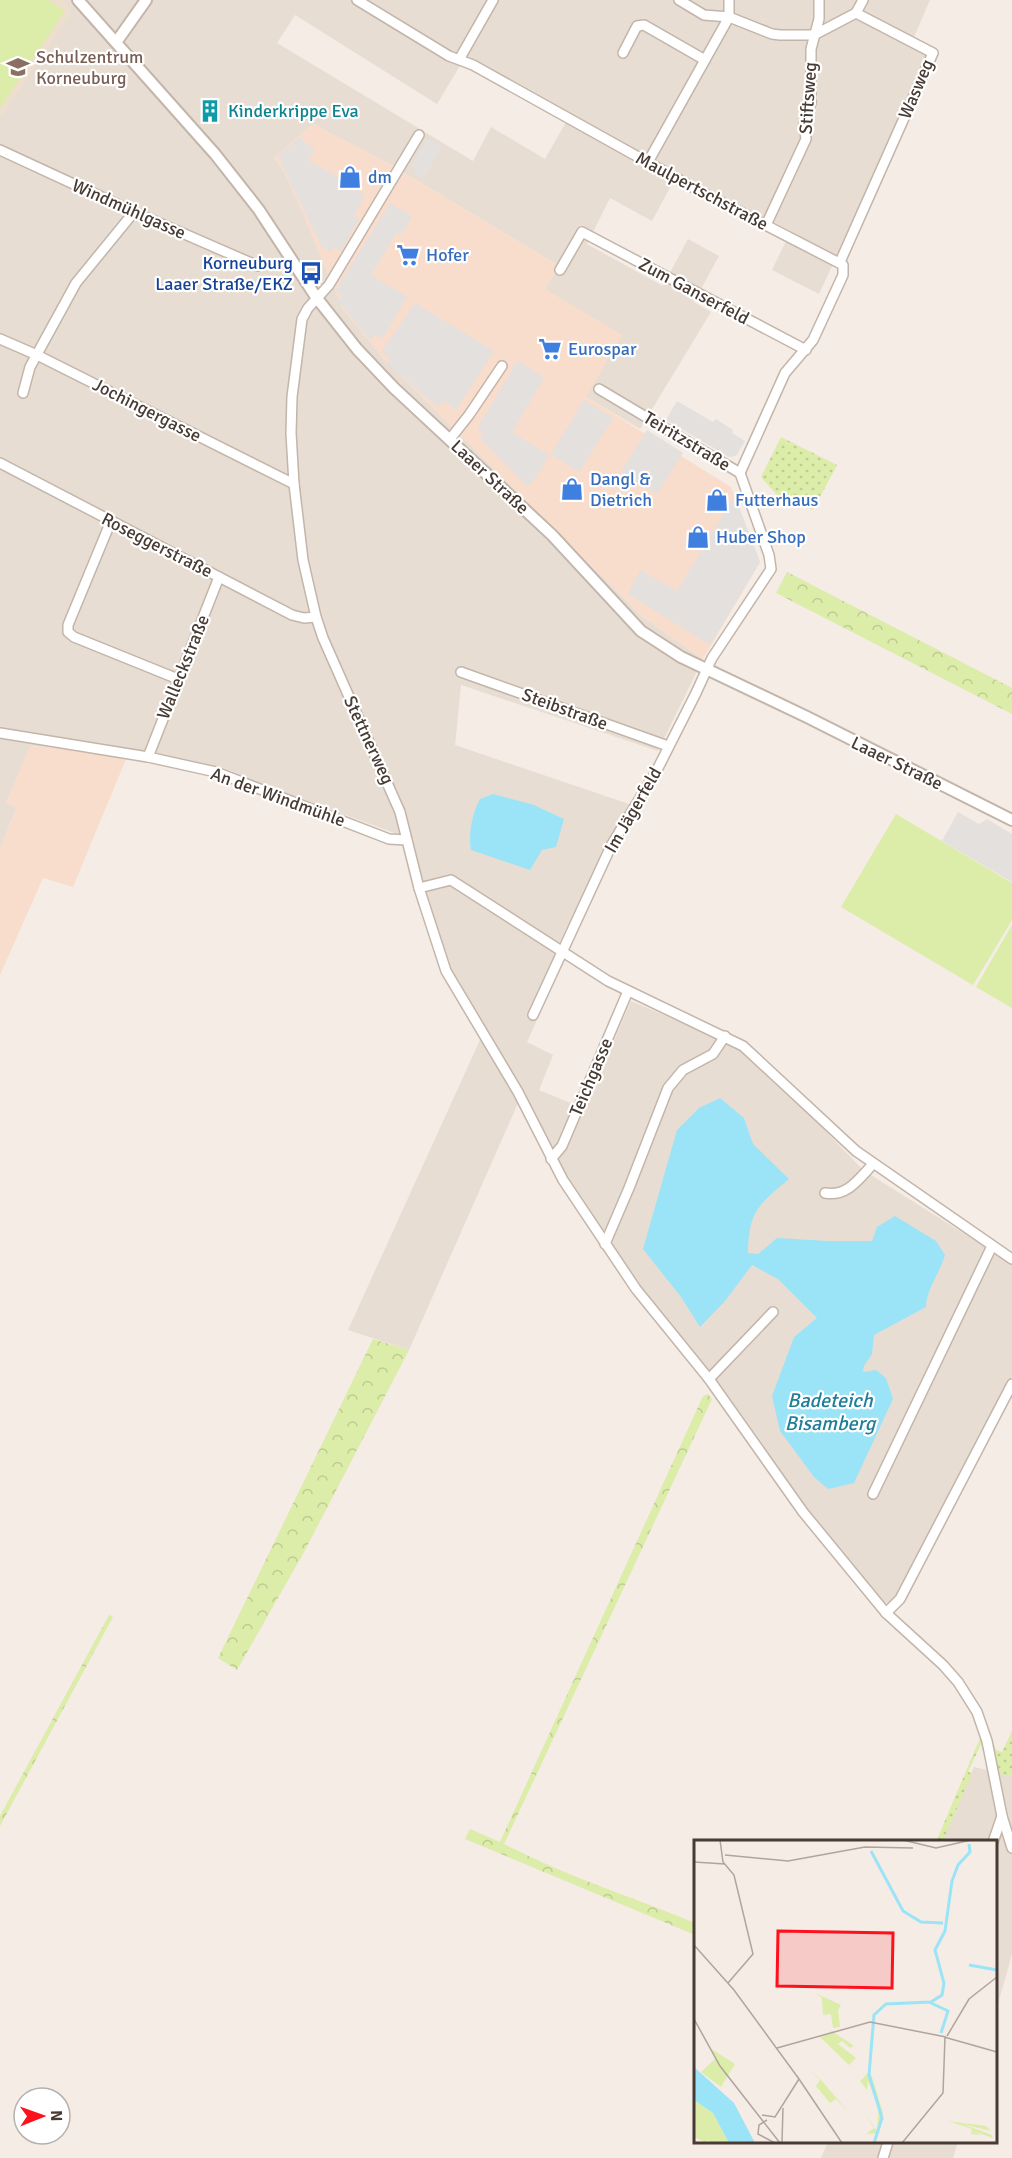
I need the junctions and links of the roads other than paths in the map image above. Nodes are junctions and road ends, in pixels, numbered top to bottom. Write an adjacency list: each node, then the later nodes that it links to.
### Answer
1 (78, 0): 12 (street, Laaer Straße)
2 (146, 0): 12 (street)
3 (357, 0): 14 (street, Maulpertschstraße)
4 (493, 0): 14 (street)
5 (679, 0): 10 (street)
6 (729, 0): 10 (street)
7 (819, 0): 11 (street, Stiftsweg)
8 (863, 0): 9 (street)
9 (856, 13): 11 (street); 21 (street, Wasweg)
10 (729, 16): 11 (street); 15 (street)
11 (814, 35): 20 (street, Stiftsweg)
12 (117, 42): 24 (street, Laaer Straße)
13 (623, 53): 15 (street)
14 (459, 58): 18 (street, Maulpertschstraße)
15 (705, 60): 18 (street)
16 (419, 135): 24 (street, Stettnerweg)
17 (0, 150): 19 (street, Windmühlgasse)
18 (648, 162): 20 (street, Maulpertschstraße)
19 (134, 212): 22 (street, Windmühlgasse); 27 (street)
20 (766, 225): 21 (street, Maulpertschstraße)
21 (840, 262): 26 (street)
22 (258, 266)
23 (560, 270): 26 (street, Zum Ganserfeld)
24 (316, 297): 31 (street, Laaer Straße); 34 (street, Stettnerweg)
25 (0, 339): 27 (street, Jochingergasse)
26 (806, 350): 33 (street)
27 (37, 355): 30 (street); 34 (street, Jochingergasse)
28 (502, 366): 31 (street)
29 (599, 389): 33 (street, Teiritzstraße)
30 (22, 393)
31 (450, 439): 38 (street, Laaer Straße)
32 (0, 463): 35 (street, Roseggerstraße)
33 (740, 473): 38 (street, Teiritzstraße)
34 (294, 484): 37 (street, Stettnerweg)
35 (111, 521): 36 (street, Roseggerstraße); 40 (street)
36 (219, 577): 37 (street, Roseggerstraße); 40 (street, Walleckstraße)
37 (316, 617): 45 (street, Stettnerweg)
38 (707, 670): 42 (street, Im Jägerfeld); 44 (street, Laaer Straße)
39 (461, 672): 42 (street, Steibstraße)
40 (178, 679): 43 (street, Walleckstraße)
41 (0, 732): 43 (street, An der Windmühle)
42 (668, 746): 47 (street, Im Jägerfeld)
43 (148, 757): 45 (street, An der Windmühle)
44 (1012, 820)
45 (407, 840): 46 (street, Stettnerweg)
46 (420, 888): 47 (street); 51 (street, Stettnerweg)
47 (562, 951): 48 (street); 49 (street, Im Jägerfeld)
48 (627, 991): 50 (street); 51 (street, Teichgasse)
49 (533, 1015)
50 (725, 1036): 52 (street); 54 (street)
51 (551, 1160): 54 (street, Stettnerweg)
52 (873, 1164): 53 (street); 55 (street)
53 (825, 1193)
54 (605, 1244): 58 (street, Stettnerweg)
55 (992, 1246): 56 (street); 60 (street)
56 (1012, 1258)
57 (773, 1312): 58 (street)
58 (709, 1378): 61 (street, Stettnerweg)
59 (1012, 1384): 61 (street)
60 (873, 1494)
61 (886, 1613): 62 (street, Stettnerweg)
62 (1002, 1816): 63 (street); 64 (street, Stettnerweg)
63 (994, 1840)
64 (1012, 1848)
65 (888, 2143): 66 (street)
66 (883, 2158)

